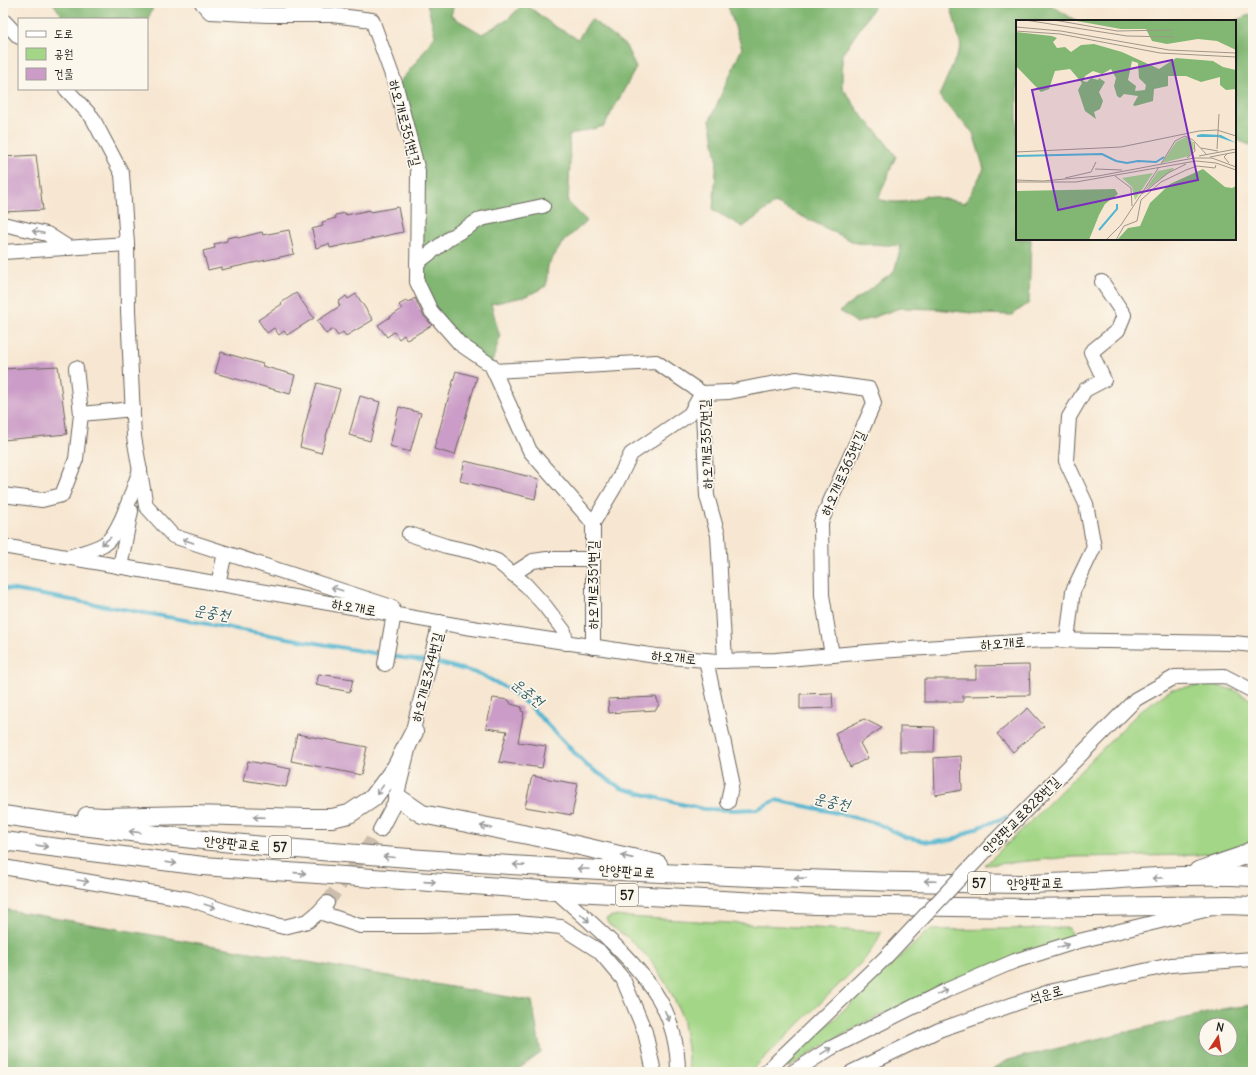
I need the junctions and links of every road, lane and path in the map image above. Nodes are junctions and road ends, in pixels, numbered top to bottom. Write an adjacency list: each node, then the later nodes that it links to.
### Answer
1 (202, 3): 10 (street, 하오개로351번길)
2 (3, 20): 3 (street)
3 (18, 36)
4 (67, 90): 7 (street)
5 (543, 206): 10 (street)
6 (3, 224): 8 (street, one-way to 6)
7 (127, 244): 8 (street); 16 (street)
8 (69, 248): 9 (street)
9 (3, 252)
10 (417, 263): 13 (street, 하오개로351번길)
11 (1102, 282): 31 (street)
12 (76, 368): 17 (street)
13 (494, 371): 15 (street); 20 (street, 하오개로351번길)
14 (869, 389): 15 (street, 하오개로357번길); 35 (street, 하오개로363번길)
15 (702, 393): 20 (street, 하오개로351번길); 37 (street, 하오개로357번길)
16 (133, 409): 17 (street); 18 (street)
17 (82, 414): 19 (street)
18 (140, 469): 23 (street, one-way to 18); 24 (street, one-way to 24); 26 (street)
19 (3, 495)
20 (593, 523): 25 (street, 하오개로351번길)
21 (409, 534): 27 (street)
22 (3, 546): 24 (street, 하오개로)
23 (225, 553): 28 (street); 30 (street, one-way to 23)
24 (67, 557): 26 (street, 하오개로)
25 (593, 559): 27 (street); 34 (street, 하오개로351번길)
26 (120, 567): 28 (street, 하오개로)
27 (514, 574): 32 (street)
28 (218, 584): 29 (street, 하오개로)
29 (394, 614): 30 (street, 하오개로); 38 (street)
30 (440, 622): 32 (street, 하오개로); 40 (street, 하오개로344번길)
31 (1067, 640): 33 (street, 하오개로); 35 (street, 하오개로)
32 (566, 642): 34 (street, 하오개로)
33 (1253, 645)
34 (593, 646): 36 (street, 하오개로)
35 (832, 655): 37 (street, 하오개로)
36 (706, 660): 37 (street, 하오개로); 42 (street, 하오개로)
37 (724, 661)
38 (384, 664)
39 (1253, 691): 58 (street, 안양판교로828번길, bridge)
40 (414, 732): 41 (street, 하오개로344번길); 43 (main road, one-way to 43)
41 (397, 797): 45 (street, 하오개로344번길); 49 (main road, one-way to 41)
42 (728, 802)
43 (3, 809)
44 (3, 815): 49 (main road, 안양판교로 / 57, one-way to 44)
45 (380, 830)
46 (3, 841): 52 (main road, 안양판교로 / 57, one-way to 52)
47 (1253, 850): 50 (main road)
48 (3, 867): 56 (street, one-way to 56)
49 (705, 875): 50 (main road, 안양판교로 / 57, one-way to 49)
50 (1182, 877): 51 (main road, 안양판교로 / 57)
51 (1253, 877)
52 (556, 891): 53 (main road, 안양판교로 / 57); 57 (street, one-way to 57)
53 (1228, 905): 54 (main road, 안양판교로 / 57); 59 (street, one-way to 53)
54 (1253, 906)
55 (1253, 959): 60 (street, 석운로)
56 (654, 1072)
57 (678, 1072)
58 (766, 1072)
59 (793, 1072)
60 (852, 1072)

